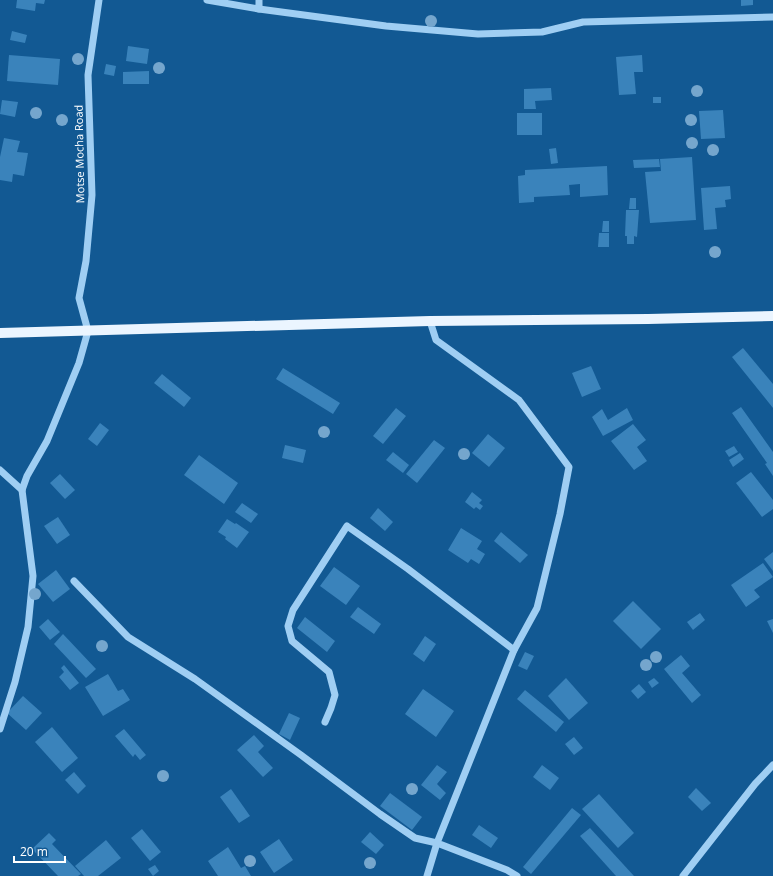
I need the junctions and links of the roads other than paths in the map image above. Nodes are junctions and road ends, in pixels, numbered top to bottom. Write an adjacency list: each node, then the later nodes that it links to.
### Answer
1 (99, 0): 8 (street, Motse Mocha Road)
2 (207, 0): 4 (street)
3 (259, 0): 4 (street)
4 (259, 9): 5 (street)
5 (773, 17)
6 (773, 316): 7 (main road)
7 (430, 321): 8 (main road); 13 (street)
8 (88, 331): 9 (main road); 11 (street)
9 (0, 333)
10 (0, 470): 11 (street)
11 (22, 490): 15 (street)
12 (74, 580): 17 (street)
13 (514, 650): 14 (street); 17 (street)
14 (325, 722)
15 (0, 729)
16 (773, 765): 20 (street)
17 (437, 843): 18 (street); 19 (street)
18 (427, 876)
19 (517, 876)
20 (683, 876)

